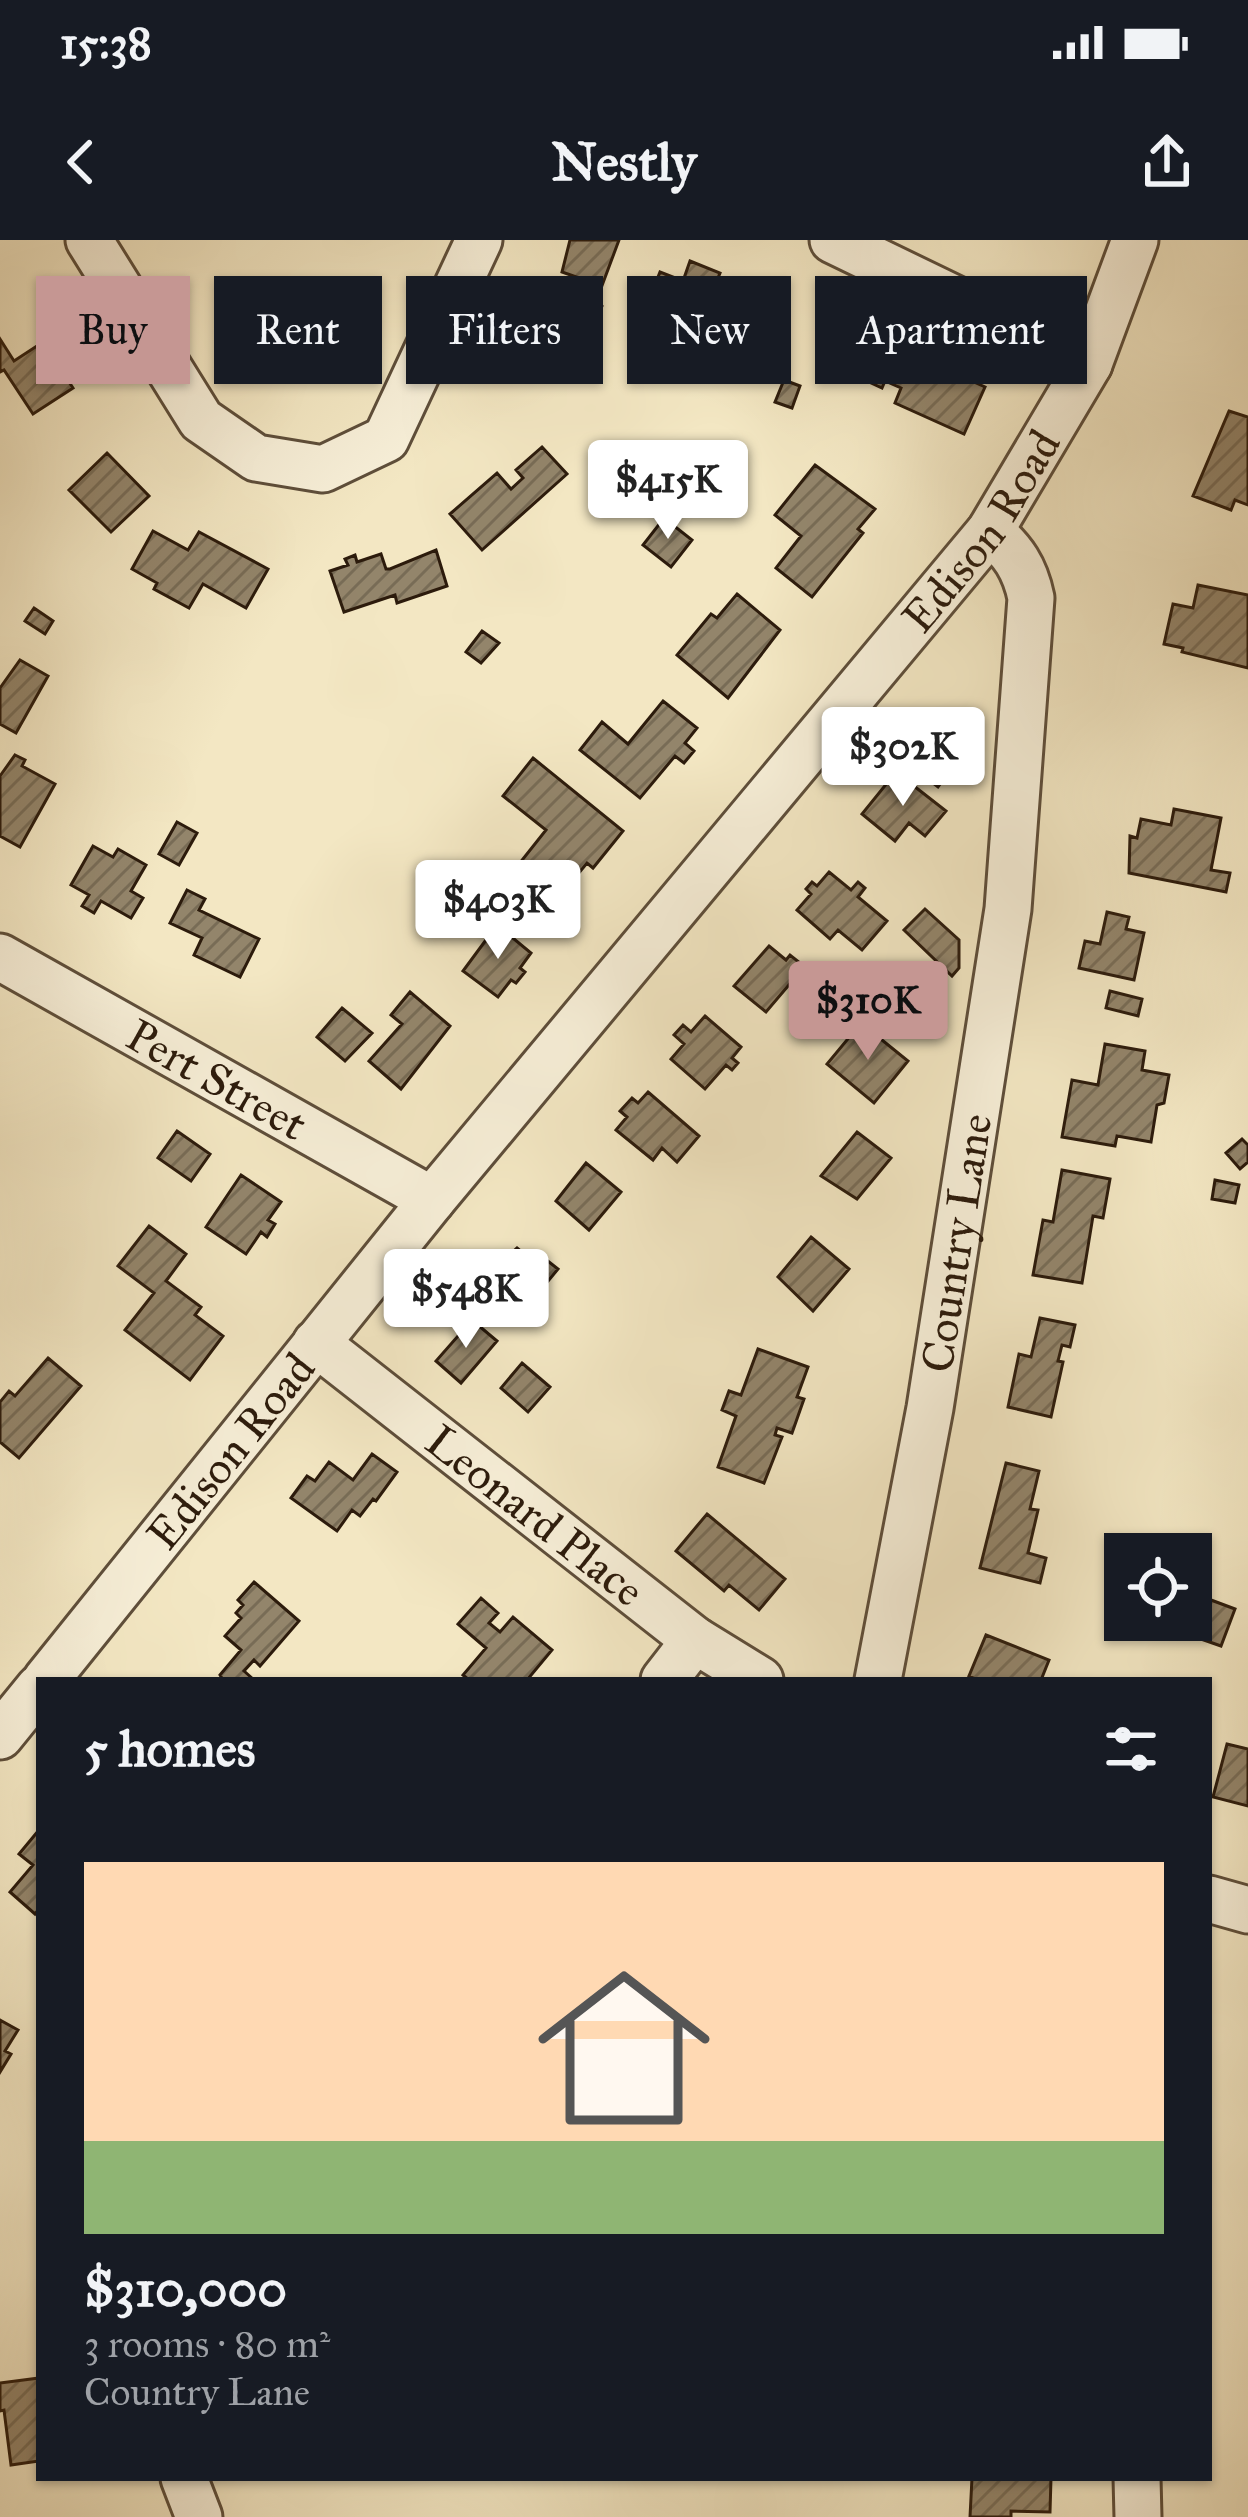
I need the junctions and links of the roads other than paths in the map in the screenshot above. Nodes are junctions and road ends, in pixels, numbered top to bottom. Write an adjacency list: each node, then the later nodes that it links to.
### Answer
1 (88, 240): 2 (street)
2 (479, 240)
3 (833, 240): 5 (street)
4 (1135, 240): 5 (street, Edison Road)
5 (1089, 364): 6 (street, Edison Road)
6 (990, 531): 8 (street, Edison Road); 14 (street, Country Lane)
7 (0, 957): 8 (street, Pert Street)
8 (432, 1200): 9 (street, Edison Road)
9 (316, 1343): 10 (street, Leonard Place); 11 (street, Edison Road)
10 (695, 1640): 12 (street); 13 (street, Leonard Place)
11 (48, 1677)
12 (666, 1677)
13 (755, 1677)
14 (879, 1677)
15 (36, 1692): 16 (street)
16 (0, 1736)
17 (1212, 1900): 18 (street)
18 (1248, 1910)
19 (185, 2481): 21 (street)
20 (1137, 2481): 22 (street)
21 (199, 2517)
22 (1138, 2517)

